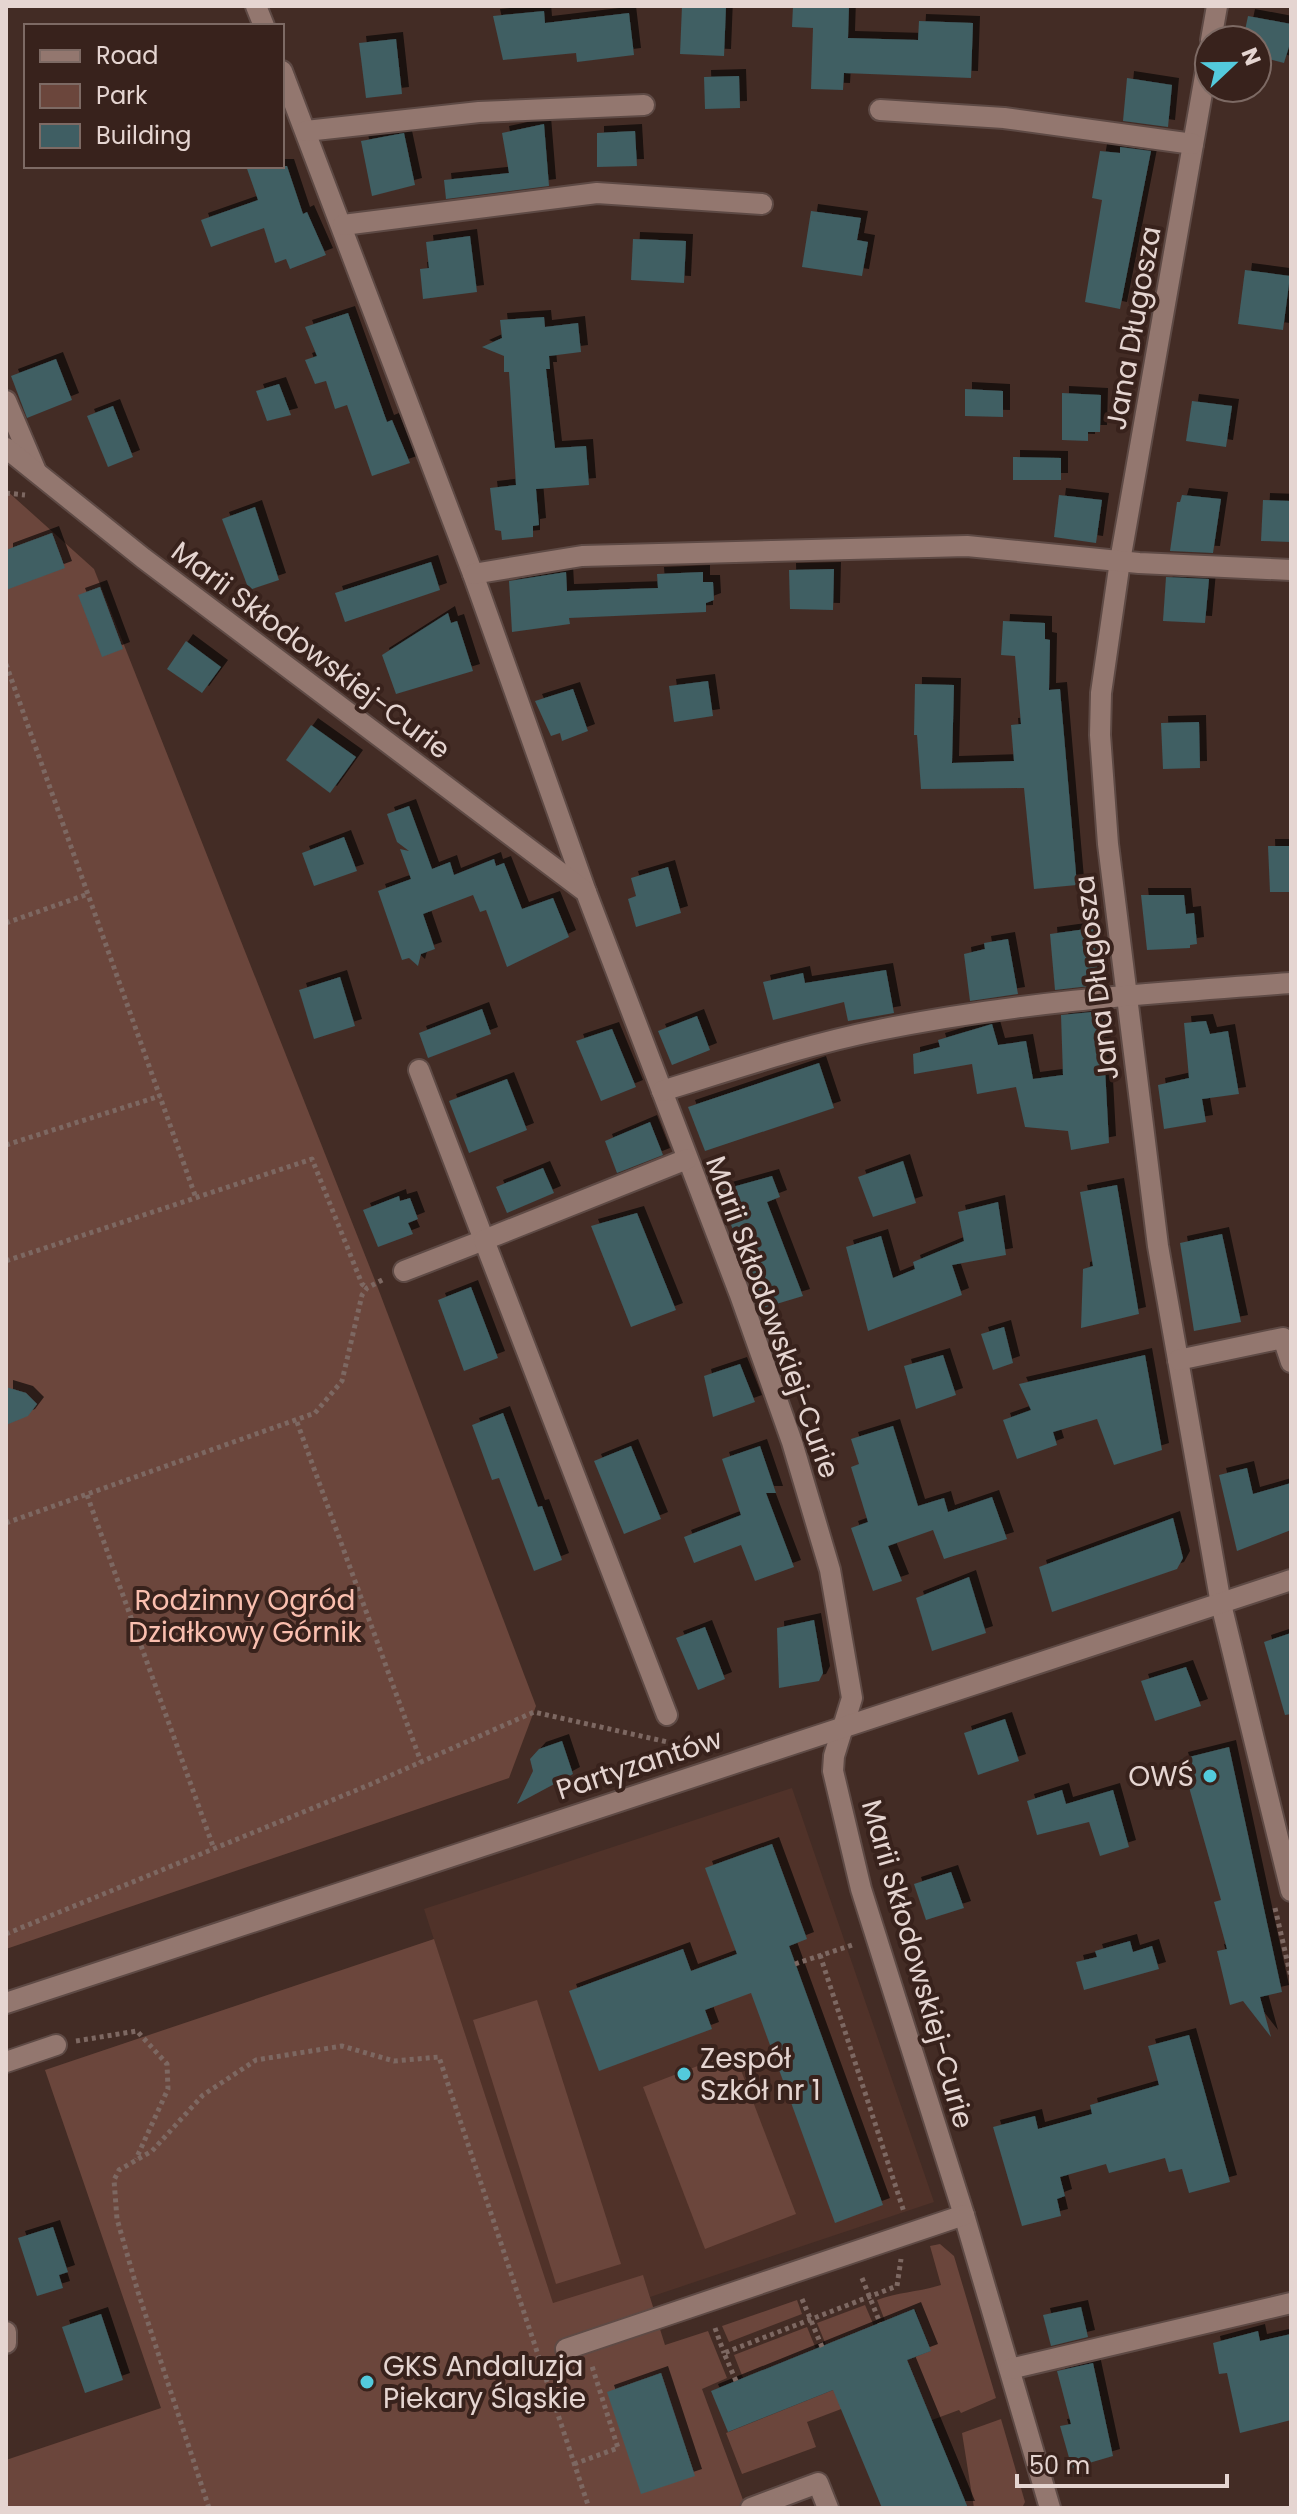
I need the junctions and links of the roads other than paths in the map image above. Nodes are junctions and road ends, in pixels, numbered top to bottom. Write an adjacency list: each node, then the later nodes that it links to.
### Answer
1 (284, 76): 5 (street, Marii Skłodowskiej-Curie)
2 (1200, 104): 6 (street, Jana Długosza)
3 (644, 105): 5 (street)
4 (880, 110): 6 (street)
5 (306, 131): 8 (street, Marii Skłodowskiej-Curie)
6 (1193, 144): 12 (street, Jana Długosza)
7 (762, 204): 8 (street)
8 (343, 225): 14 (street, Marii Skłodowskiej-Curie)
9 (6, 401): 11 (street)
10 (6, 448): 11 (street, Marii Skłodowskiej-Curie)
11 (36, 473): 15 (street, Marii Skłodowskiej-Curie)
12 (1120, 561): 13 (street); 14 (street); 17 (street, Jana Długosza)
13 (1291, 570)
14 (473, 574): 15 (street, Marii Skłodowskiej-Curie)
15 (586, 892): 19 (street, Marii Skłodowskiej-Curie)
16 (1291, 983): 17 (street)
17 (1127, 996): 19 (street); 23 (street, Jana Długosza)
18 (419, 1070): 21 (street)
19 (662, 1091): 20 (street, Marii Skłodowskiej-Curie)
20 (687, 1159): 21 (street); 28 (street, Marii Skłodowskiej-Curie)
21 (484, 1240): 22 (street); 27 (street)
22 (404, 1271)
23 (1178, 1360): 24 (street); 26 (street, Jana Długosza)
24 (1291, 1362)
25 (1291, 1580): 26 (street, Partyzantów)
26 (1221, 1604): 28 (street, Partyzantów); 29 (street, Jana Długosza)
27 (667, 1715)
28 (844, 1727): 31 (street, Partyzantów); 34 (street, Marii Skłodowskiej-Curie)
29 (1287, 1856): 30 (street, Jana Długosza)
30 (1291, 1891)
31 (6, 2003)
32 (56, 2045): 33 (street)
33 (6, 2062)
34 (964, 2215): 38 (street); 39 (street, Marii Skłodowskiej-Curie)
35 (1291, 2303): 39 (street)
36 (6, 2332): 37 (street)
37 (6, 2343)
38 (575, 2346)
39 (1010, 2369): 42 (street, Marii Skłodowskiej-Curie)
40 (751, 2508): 41 (street)
41 (828, 2508)
42 (1050, 2508)

